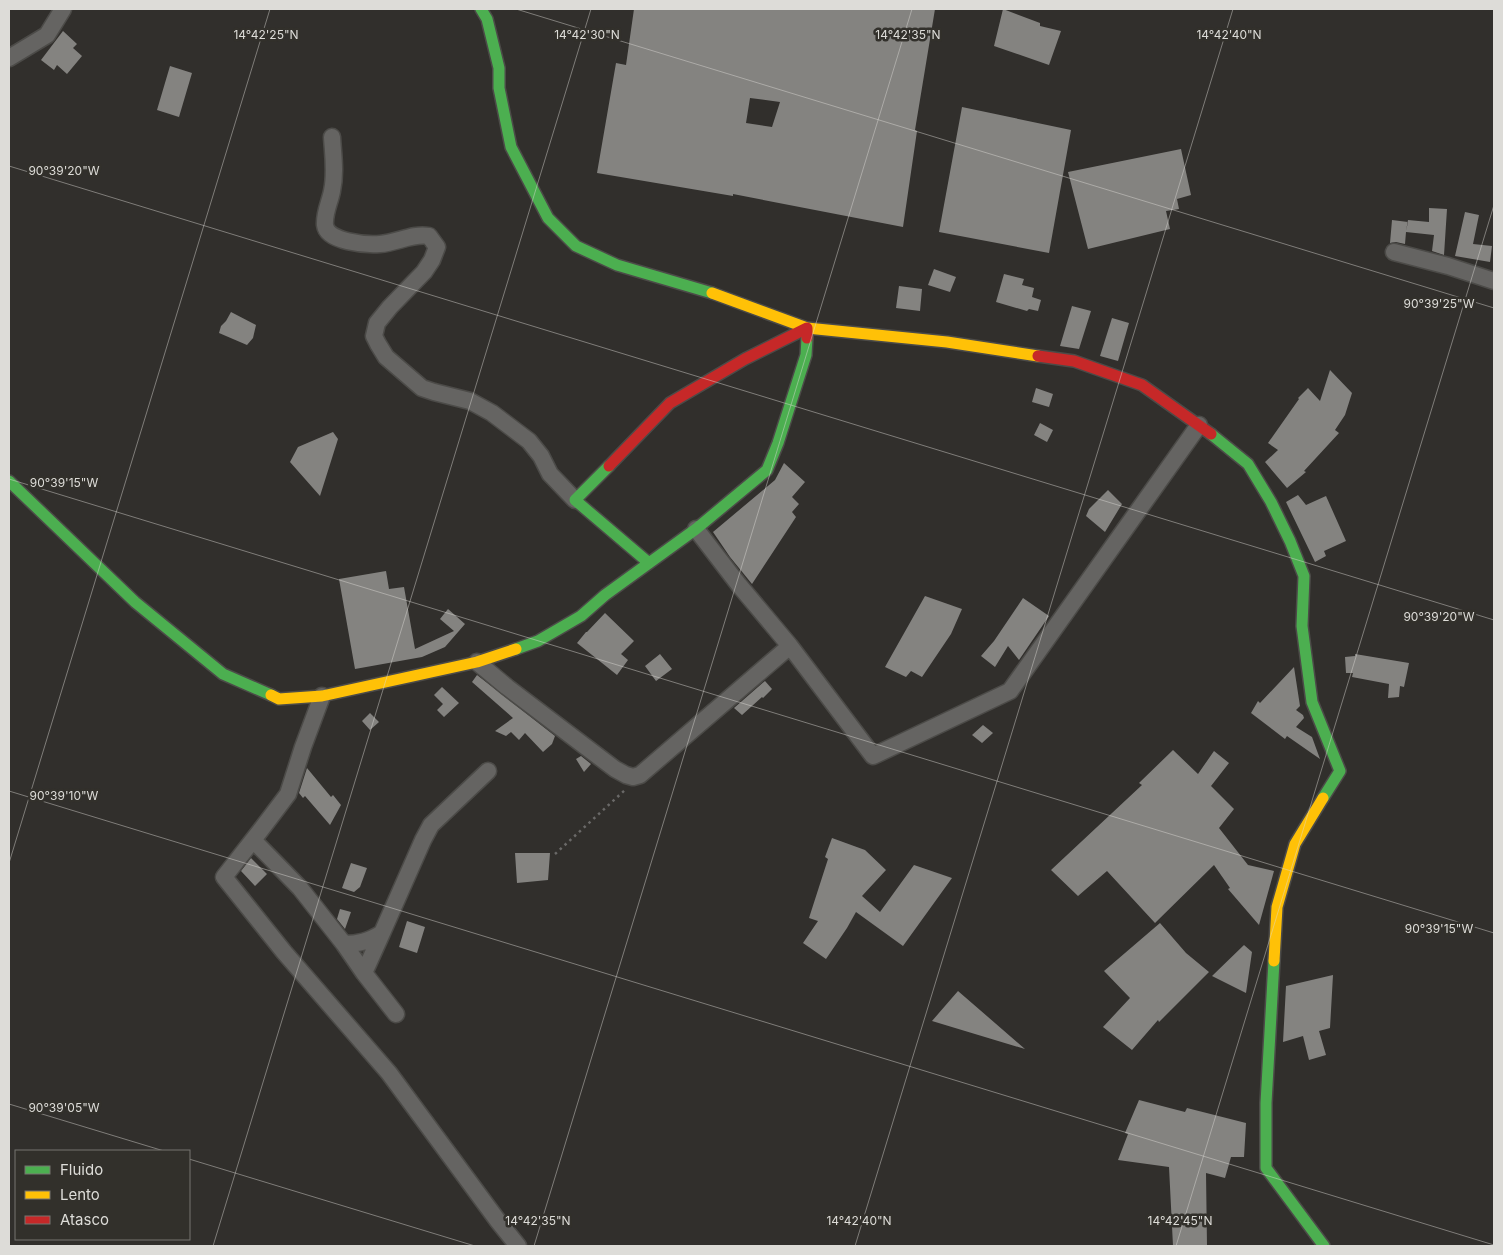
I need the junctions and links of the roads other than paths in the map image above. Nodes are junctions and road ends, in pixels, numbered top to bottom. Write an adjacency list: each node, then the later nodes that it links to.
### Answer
1 (63, 9): 3 (street)
2 (482, 9): 7 (street)
3 (9, 58)
4 (332, 136): 10 (street)
5 (1394, 252): 6 (street)
6 (1494, 281)
7 (807, 328): 8 (street); 10 (street); 11 (street)
8 (1198, 425): 13 (street); 23 (street)
9 (9, 481): 15 (street)
10 (574, 500): 12 (street)
11 (696, 529): 12 (street); 13 (street)
12 (649, 563): 14 (street)
13 (790, 646): 14 (street)
14 (477, 662): 15 (street)
15 (322, 696): 17 (street)
16 (488, 771): 18 (street)
17 (252, 840): 19 (street); 22 (street)
18 (382, 933): 19 (street); 20 (street)
19 (344, 944): 20 (street)
20 (364, 973): 21 (street)
21 (396, 1014)
22 (518, 1246)
23 (1324, 1246)

